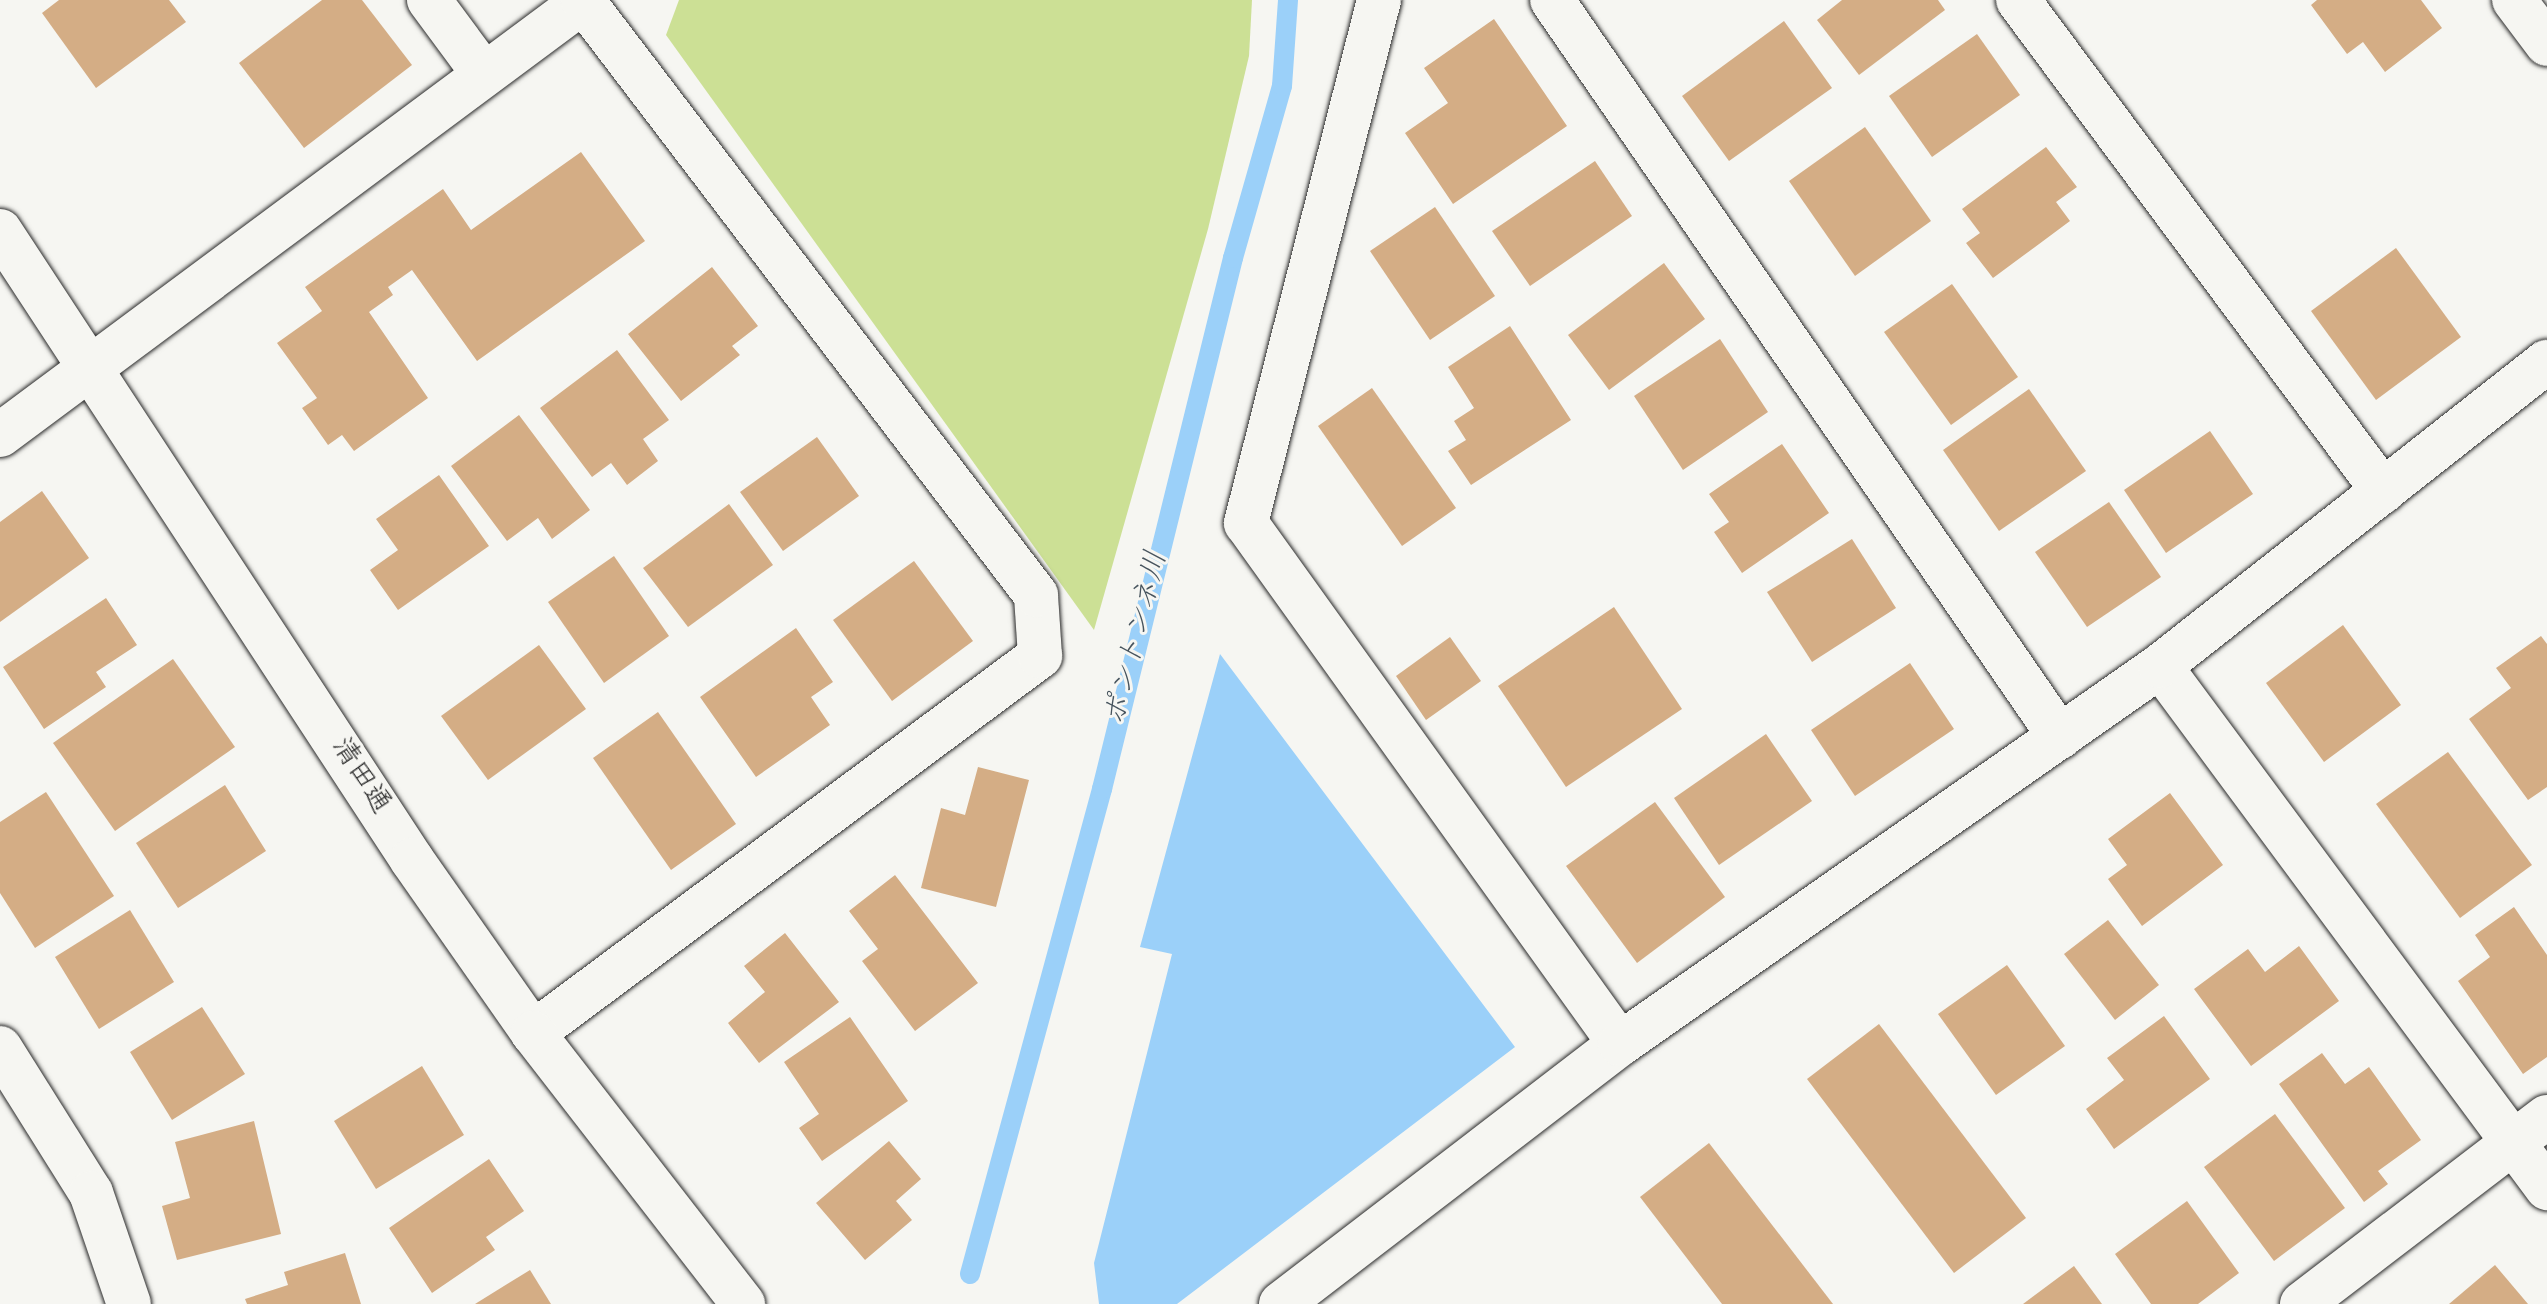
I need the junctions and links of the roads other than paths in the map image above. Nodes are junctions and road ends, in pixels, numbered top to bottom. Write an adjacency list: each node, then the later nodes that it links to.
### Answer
1 (429, 0): 8 (street)
2 (1379, 0): 17 (street)
3 (1552, 0): 15 (street)
4 (2018, 0): 13 (street)
5 (2514, 0): 7 (street)
6 (584, 1): 8 (street); 16 (street)
7 (2547, 44)
8 (483, 73): 11 (street)
9 (0, 231): 11 (street, 清田通)
10 (2547, 362): 13 (street)
11 (93, 368): 12 (street); 16 (street, 清田通)
12 (0, 435)
13 (2383, 491): 14 (street)
14 (2160, 666): 15 (street); 20 (street)
15 (2060, 737): 17 (street)
16 (533, 1033): 23 (street, 清田通)
17 (1620, 1044): 24 (street)
18 (4, 1061): 22 (street)
19 (2547, 1117): 20 (street)
20 (2511, 1141): 21 (street); 25 (street)
21 (2547, 1188)
22 (129, 1304)
23 (743, 1304)
24 (1281, 1304)
25 (2302, 1304)

